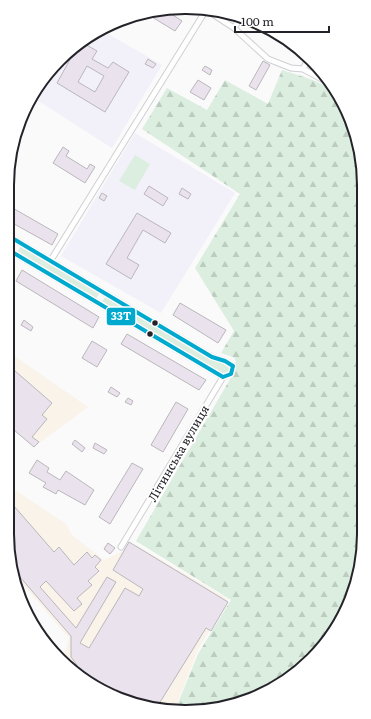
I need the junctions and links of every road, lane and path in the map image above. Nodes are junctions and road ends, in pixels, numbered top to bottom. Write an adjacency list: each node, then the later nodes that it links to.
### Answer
1 (203, 15): 10 (street)
2 (216, 16): 4 (street)
3 (238, 22): 4 (street)
4 (234, 28): 6 (street)
5 (306, 64): 6 (street)
6 (303, 69): 7 (street)
7 (319, 78)
8 (14, 239): 10 (street)
9 (14, 253): 11 (street)
10 (51, 260): 11 (street, Літинська вулиця)
11 (223, 377): 12 (street, Літинська вулиця)
12 (121, 547)

